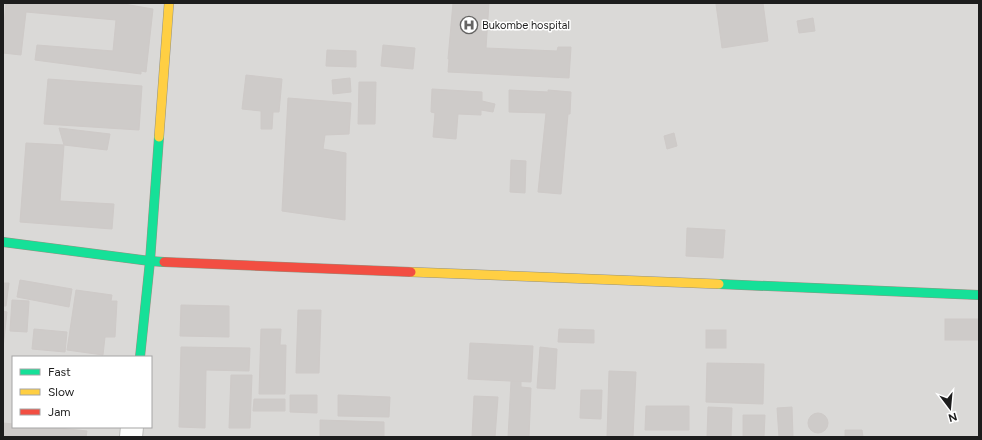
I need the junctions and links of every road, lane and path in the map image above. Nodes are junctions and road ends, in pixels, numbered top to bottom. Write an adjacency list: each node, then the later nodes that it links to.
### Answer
1 (170, 3): 3 (street)
2 (3, 242): 3 (street)
3 (150, 261): 4 (street); 5 (street)
4 (979, 295)
5 (140, 356)

